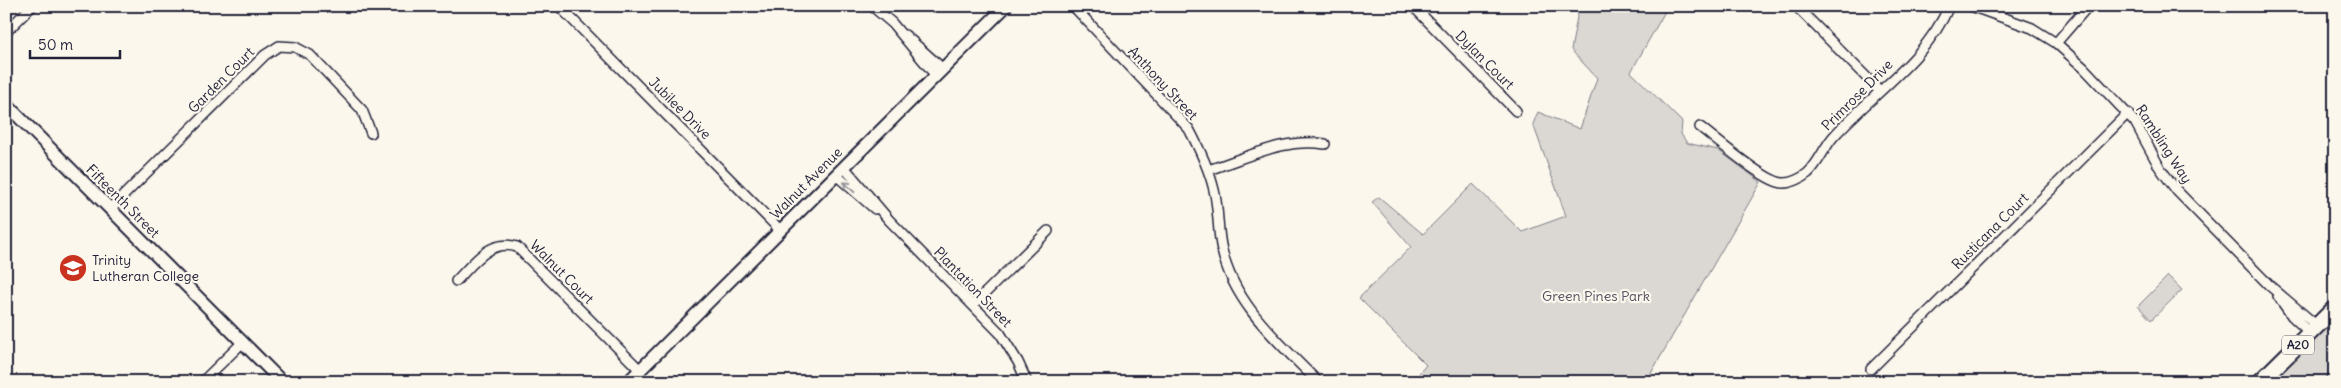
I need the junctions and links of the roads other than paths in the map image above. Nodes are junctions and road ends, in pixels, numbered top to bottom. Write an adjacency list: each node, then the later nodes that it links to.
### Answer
1 (32, 6): 13 (street)
2 (559, 6): 26 (street, Jubilee Drive)
3 (872, 6): 15 (street)
4 (1006, 6): 15 (street, Walnut Avenue)
5 (1067, 6): 12 (street, Anthony Street)
6 (1073, 6): 12 (street, Anthony Street)
7 (1413, 6): 18 (street, Dylan Court)
8 (1796, 6): 16 (street)
9 (1949, 6): 16 (street, Primrose Drive)
10 (1971, 6): 14 (street, Rambling Way)
11 (2088, 6): 14 (street)
12 (1082, 18): 23 (street, Anthony Street)
13 (6, 32)
14 (2056, 43): 19 (street, Rambling Way)
15 (939, 73): 24 (street, Walnut Avenue)
16 (1880, 91): 20 (street, Primrose Drive)
17 (6, 104): 25 (street, Fifteenth Street)
18 (1516, 111)
19 (2128, 113): 31 (street, Rambling Way); 33 (street, Rusticana Court)
20 (1700, 127)
21 (371, 133): 25 (street, Garden Court)
22 (1325, 144): 23 (street)
23 (1208, 170): 39 (street, Anthony Street)
24 (840, 171): 26 (street, Walnut Avenue); 29 (street, Plantation Street)
25 (110, 209): 32 (street, Fifteenth Street)
26 (780, 230): 34 (street, Walnut Avenue)
27 (1048, 231): 29 (street)
28 (456, 281): 34 (street, Walnut Court)
29 (974, 306): 38 (street, Plantation Street)
30 (2335, 308): 31 (highway, A20)
31 (2314, 329): 40 (highway, A20)
32 (243, 342): 35 (street); 36 (street, Fifteenth Street)
33 (1871, 369)
34 (640, 370): 37 (street, Walnut Avenue)
35 (202, 382)
36 (282, 382)
37 (628, 382)
38 (1027, 382)
39 (1318, 382)
40 (2260, 382)

